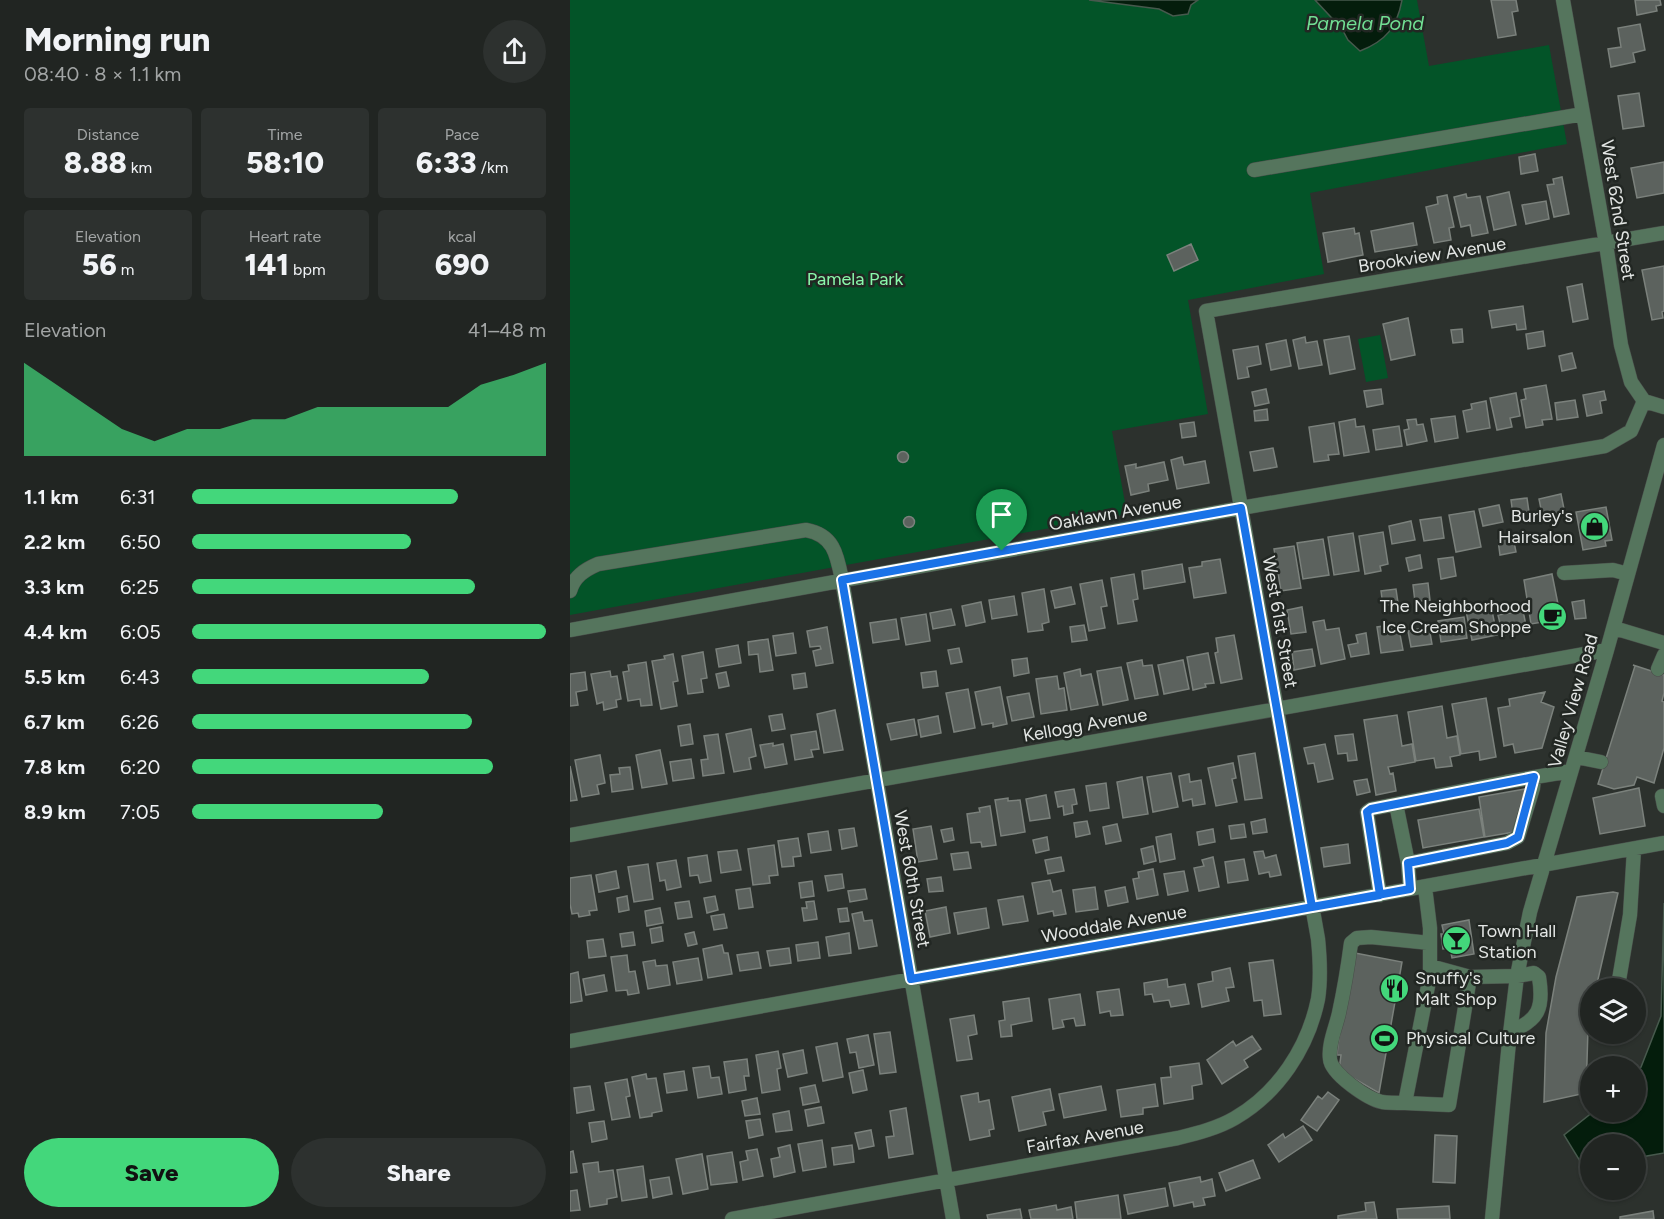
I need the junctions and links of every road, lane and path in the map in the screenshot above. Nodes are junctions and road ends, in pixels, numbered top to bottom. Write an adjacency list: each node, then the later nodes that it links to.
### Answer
1 (1563, 0): 2 (street, West 62nd Street)
2 (1583, 114): 3 (street); 5 (street, West 62nd Street)
3 (1254, 170)
4 (1664, 233): 5 (street, Brookview Avenue)
5 (1606, 244): 6 (street, Brookview Avenue); 7 (street, West 62nd Street)
6 (1206, 311): 11 (street, West 61st Street)
7 (1644, 401): 8 (street); 11 (street, Oaklawn Avenue)
8 (1664, 407)
9 (1664, 445): 10 (street, Valley View Road)
10 (1659, 485): 13 (street, Valley View Road)
11 (1241, 508): 14 (street, Oaklawn Avenue); 22 (street, West 61st Street)
12 (1564, 573): 13 (street)
13 (1628, 574): 16 (street, Valley View Road)
14 (842, 580): 15 (street, West 60th Street); 17 (street, Oaklawn Avenue); 27 (street, West 60th Street)
15 (570, 591)
16 (1614, 628): 18 (street); 19 (street, Valley View Road)
17 (570, 630)
18 (1664, 643)
19 (1607, 650): 22 (street, Kellogg Avenue); 23 (street, Valley View Road)
20 (1664, 655): 21 (street)
21 (1658, 669)
22 (1277, 709): 27 (street, Kellogg Avenue); 37 (street, West 61st Street)
23 (1576, 757): 24 (street); 25 (street, Valley View Road)
24 (1601, 762)
25 (1571, 771): 26 (street); 33 (street, Valley View Road)
26 (1534, 777): 28 (street); 32 (street)
27 (877, 781): 29 (street, Kellogg Avenue); 44 (street, West 60th Street)
28 (1395, 804): 32 (street); 36 (street)
29 (570, 836)
30 (1664, 843): 31 (street, Wooddale Avenue)
31 (1634, 849): 33 (street, Wooddale Avenue); 43 (street)
32 (1408, 863): 35 (street)
33 (1543, 865): 34 (street, Wooddale Avenue); 41 (street, Valley View Road)
34 (1425, 887): 35 (street, Wooddale Avenue); 39 (street)
35 (1410, 889): 36 (street, Wooddale Avenue)
36 (1380, 895): 37 (street, Wooddale Avenue)
37 (1312, 907): 38 (street, West 61st Street); 44 (street, Wooddale Avenue)
38 (1318, 939): 48 (street, Fairfax Avenue)
39 (1430, 943): 40 (street); 47 (street)
40 (1430, 966): 42 (street); 47 (street)
41 (1517, 976): 42 (street); 45 (street, Valley View Road); 45 (street)
42 (1470, 977): 47 (street)
43 (1619, 978)
44 (911, 979): 46 (street, Wooddale Avenue); 48 (street, West 60th Street)
45 (1510, 1032): 51 (street, Valley View Road)
46 (570, 1041)
47 (1405, 1103)
48 (946, 1180): 49 (street, Fairfax Avenue); 50 (street, West 60th Street)
49 (732, 1219)
50 (953, 1219)
51 (1492, 1219)

